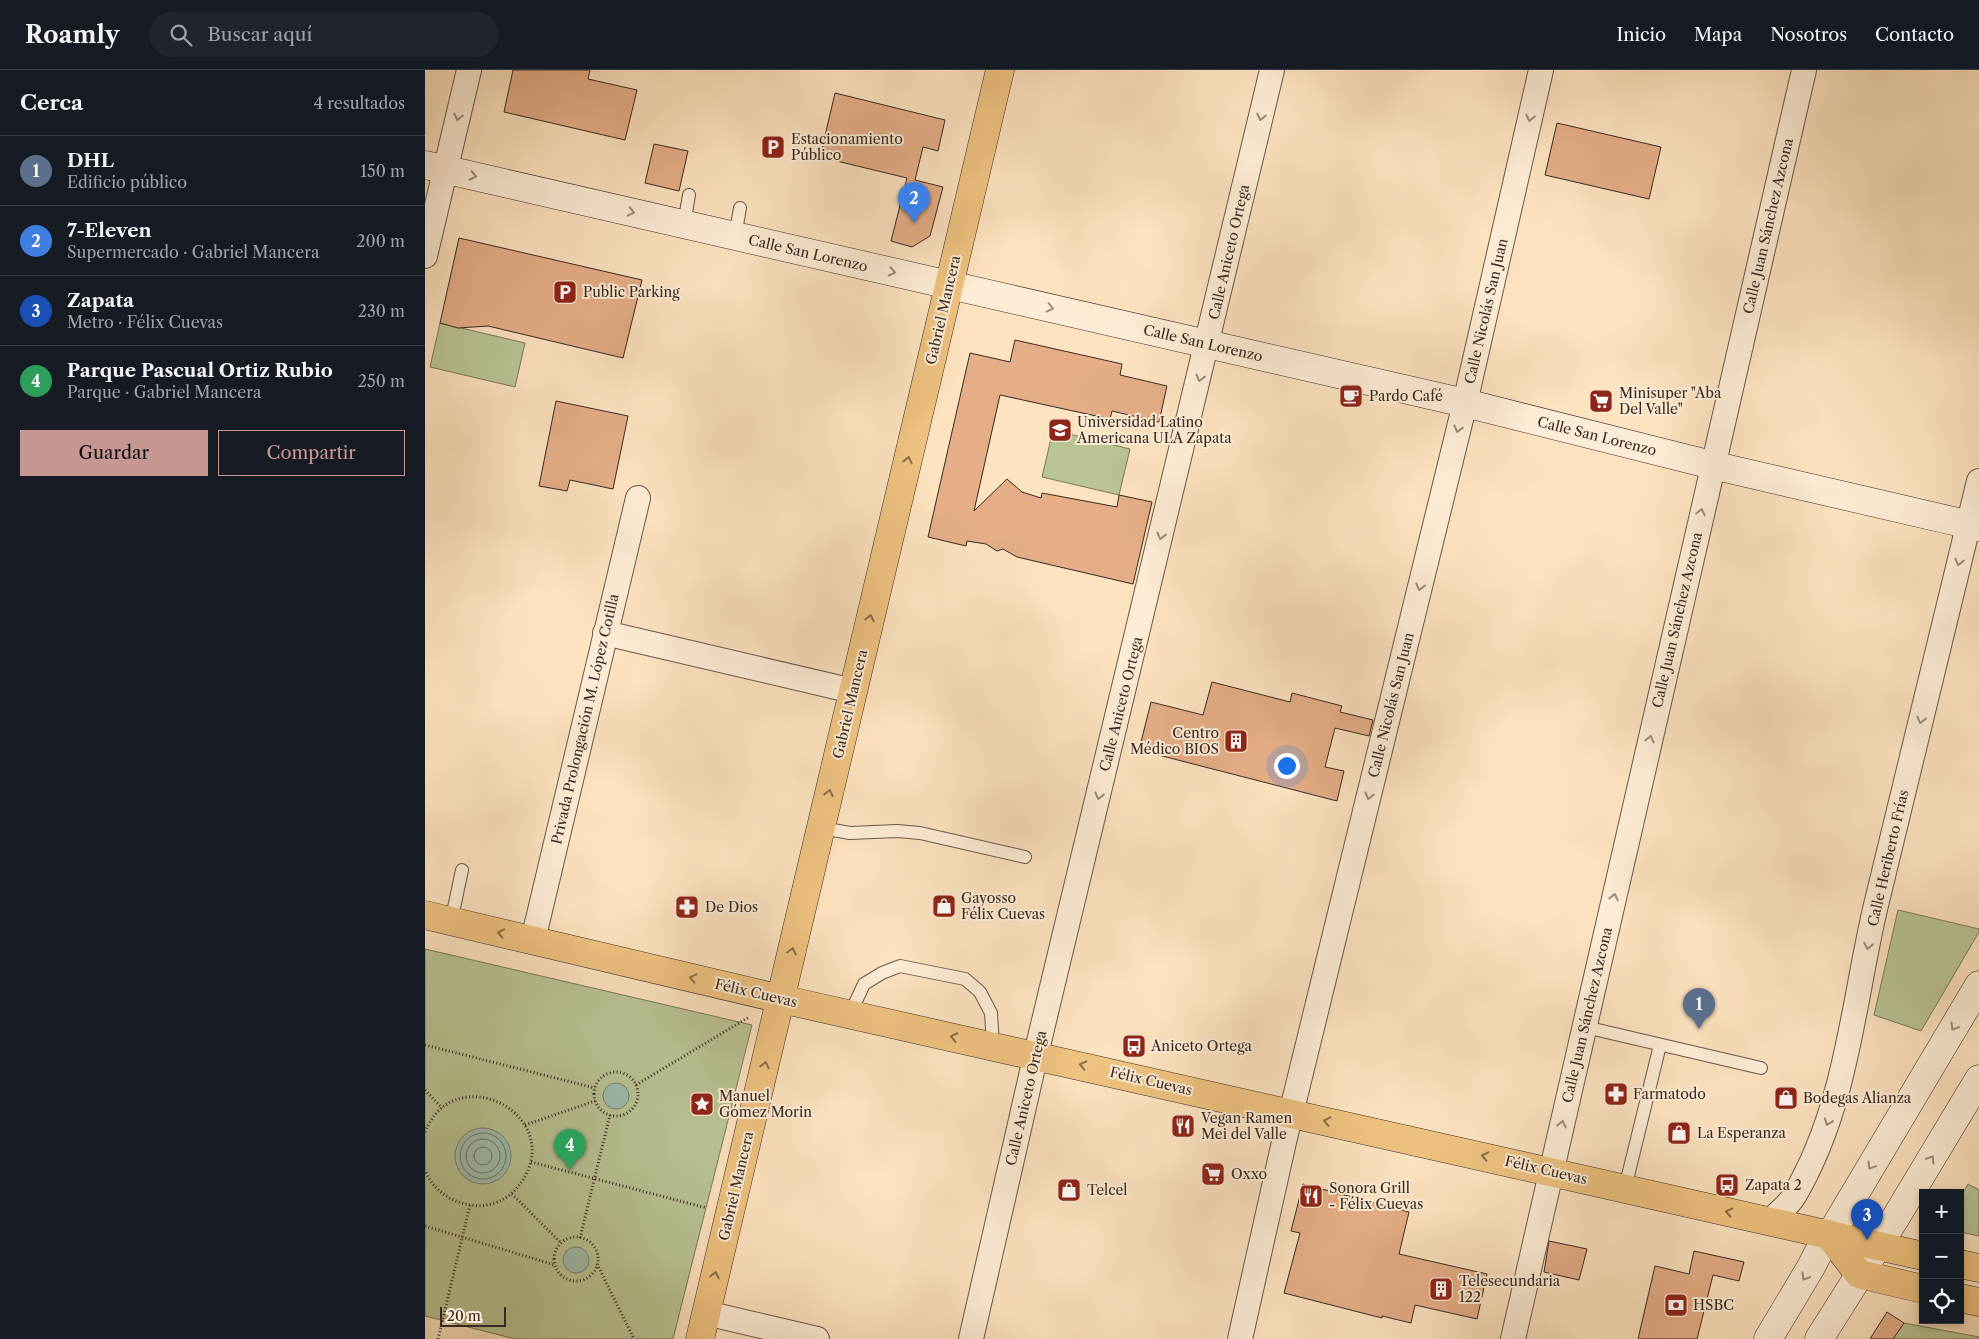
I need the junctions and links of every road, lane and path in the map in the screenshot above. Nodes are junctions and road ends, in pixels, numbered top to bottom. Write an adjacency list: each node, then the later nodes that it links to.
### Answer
1 (469, 70): 6 (street, one-way to 6)
2 (1000, 70): 12 (main road, Gabriel Mancera)
3 (1272, 70): 13 (street, Calle Aniceto Ortega, one-way to 13)
4 (1541, 70): 14 (street, Calle Nicolás San Juan, one-way to 14)
5 (1804, 70): 15 (street, Calle Juan Sánchez Azcona)
6 (435, 168): 9 (street, Calle San Lorenzo, one-way to 9); 11 (street)
7 (689, 195): 9 (lane)
8 (741, 208): 10 (lane)
9 (683, 224): 10 (street, Calle San Lorenzo)
10 (735, 236): 12 (street, Calle San Lorenzo, one-way to 12)
11 (425, 256)
12 (949, 285): 13 (street, Calle San Lorenzo, one-way to 13); 20 (main road, Gabriel Mancera, one-way to 12)
13 (1208, 344): 14 (street, Calle San Lorenzo); 34 (street, Calle Aniceto Ortega, one-way to 34)
14 (1465, 403): 15 (street, Calle San Lorenzo); 42 (street, Calle Nicolás San Juan, one-way to 42)
15 (1712, 465): 18 (street, Calle San Lorenzo); 30 (street, Calle Juan Sánchez Azcona, one-way to 15)
16 (1979, 481): 18 (street, Calle Heriberto Frías)
17 (638, 498): 19 (street, Privada Prolongación M. López Cotilla)
18 (1974, 526): 54 (street, Calle Heriberto Frías, one-way to 54)
19 (605, 633): 20 (street); 25 (street, Privada Prolongación M. López Cotilla)
20 (853, 691): 21 (main road, Gabriel Mancera, one-way to 20)
21 (821, 828): 22 (lane); 27 (main road, Gabriel Mancera, one-way to 21)
22 (1025, 857)
23 (462, 870): 24 (lane)
24 (438, 918): 25 (main road, Félix Cuevas, one-way to 24)
25 (533, 940): 27 (main road, Félix Cuevas, one-way to 25)
26 (1979, 985): 56 (street, one-way to 56)
27 (781, 999): 28 (main road, Félix Cuevas); 53 (main road, Gabriel Mancera, one-way to 27)
28 (850, 1014): 33 (main road, Félix Cuevas, one-way to 28); 33 (lane)
29 (749, 1017): 37 (path)
30 (1585, 1027): 31 (lane); 48 (street, Calle Juan Sánchez Azcona, one-way to 30)
31 (1660, 1044): 35 (lane); 50 (lane)
32 (425, 1045): 38 (path)
33 (993, 1045): 34 (main road, Félix Cuevas)
34 (1036, 1054): 42 (main road, Félix Cuevas, one-way to 34); 78 (street, Calle Aniceto Ortega)
35 (1761, 1068)
36 (1979, 1079): 60 (street, one-way to 36)
37 (636, 1085): 38 (path); 43 (path)
38 (595, 1088): 40 (path)
39 (425, 1090): 41 (path)
40 (595, 1101): 43 (path); 44 (path)
41 (443, 1108): 44 (path); 45 (path)
42 (1292, 1113): 48 (main road, Félix Cuevas, one-way to 42); 79 (street, Calle Nicolás San Juan)
43 (610, 1115): 49 (path)
44 (525, 1125): 46 (path)
45 (425, 1132)
46 (531, 1162): 49 (path); 51 (path)
47 (425, 1171): 52 (path)
48 (1551, 1171): 50 (main road, Félix Cuevas); 80 (street, Calle Juan Sánchez Azcona)
49 (593, 1178): 53 (path); 58 (path)
50 (1625, 1188): 54 (main road, Félix Cuevas, one-way to 50)
51 (512, 1193): 52 (path); 59 (path)
52 (470, 1205): 57 (path)
53 (730, 1213): 72 (main road, Gabriel Mancera, one-way to 53)
54 (1770, 1221): 56 (main road, Félix Cuevas)
55 (425, 1226): 57 (path)
56 (1828, 1234): 60 (main road, Félix Cuevas); 66 (main road); 81 (street, one-way to 81)
57 (463, 1237): 63 (path); 74 (path)
58 (580, 1238): 59 (path); 62 (path)
59 (561, 1243): 63 (path)
60 (1878, 1245): 61 (main road, Félix Cuevas); 66 (street)
61 (1919, 1255)
62 (597, 1264): 63 (path); 75 (path)
63 (555, 1265)
64 (1964, 1265): 65 (main road)
65 (1979, 1268)
66 (1856, 1279): 67 (main road); 69 (lane); 82 (street)
67 (1919, 1288)
68 (1964, 1299): 70 (main road)
69 (1919, 1300)
70 (1979, 1302)
71 (1964, 1311): 73 (lane)
72 (706, 1313): 76 (main road, Gabriel Mancera); 77 (street)
73 (1979, 1314)
74 (438, 1339)
75 (634, 1339)
76 (700, 1339)
77 (817, 1339)
78 (971, 1339)
79 (1240, 1339)
80 (1513, 1339)
81 (1768, 1339)
82 (1819, 1339)

